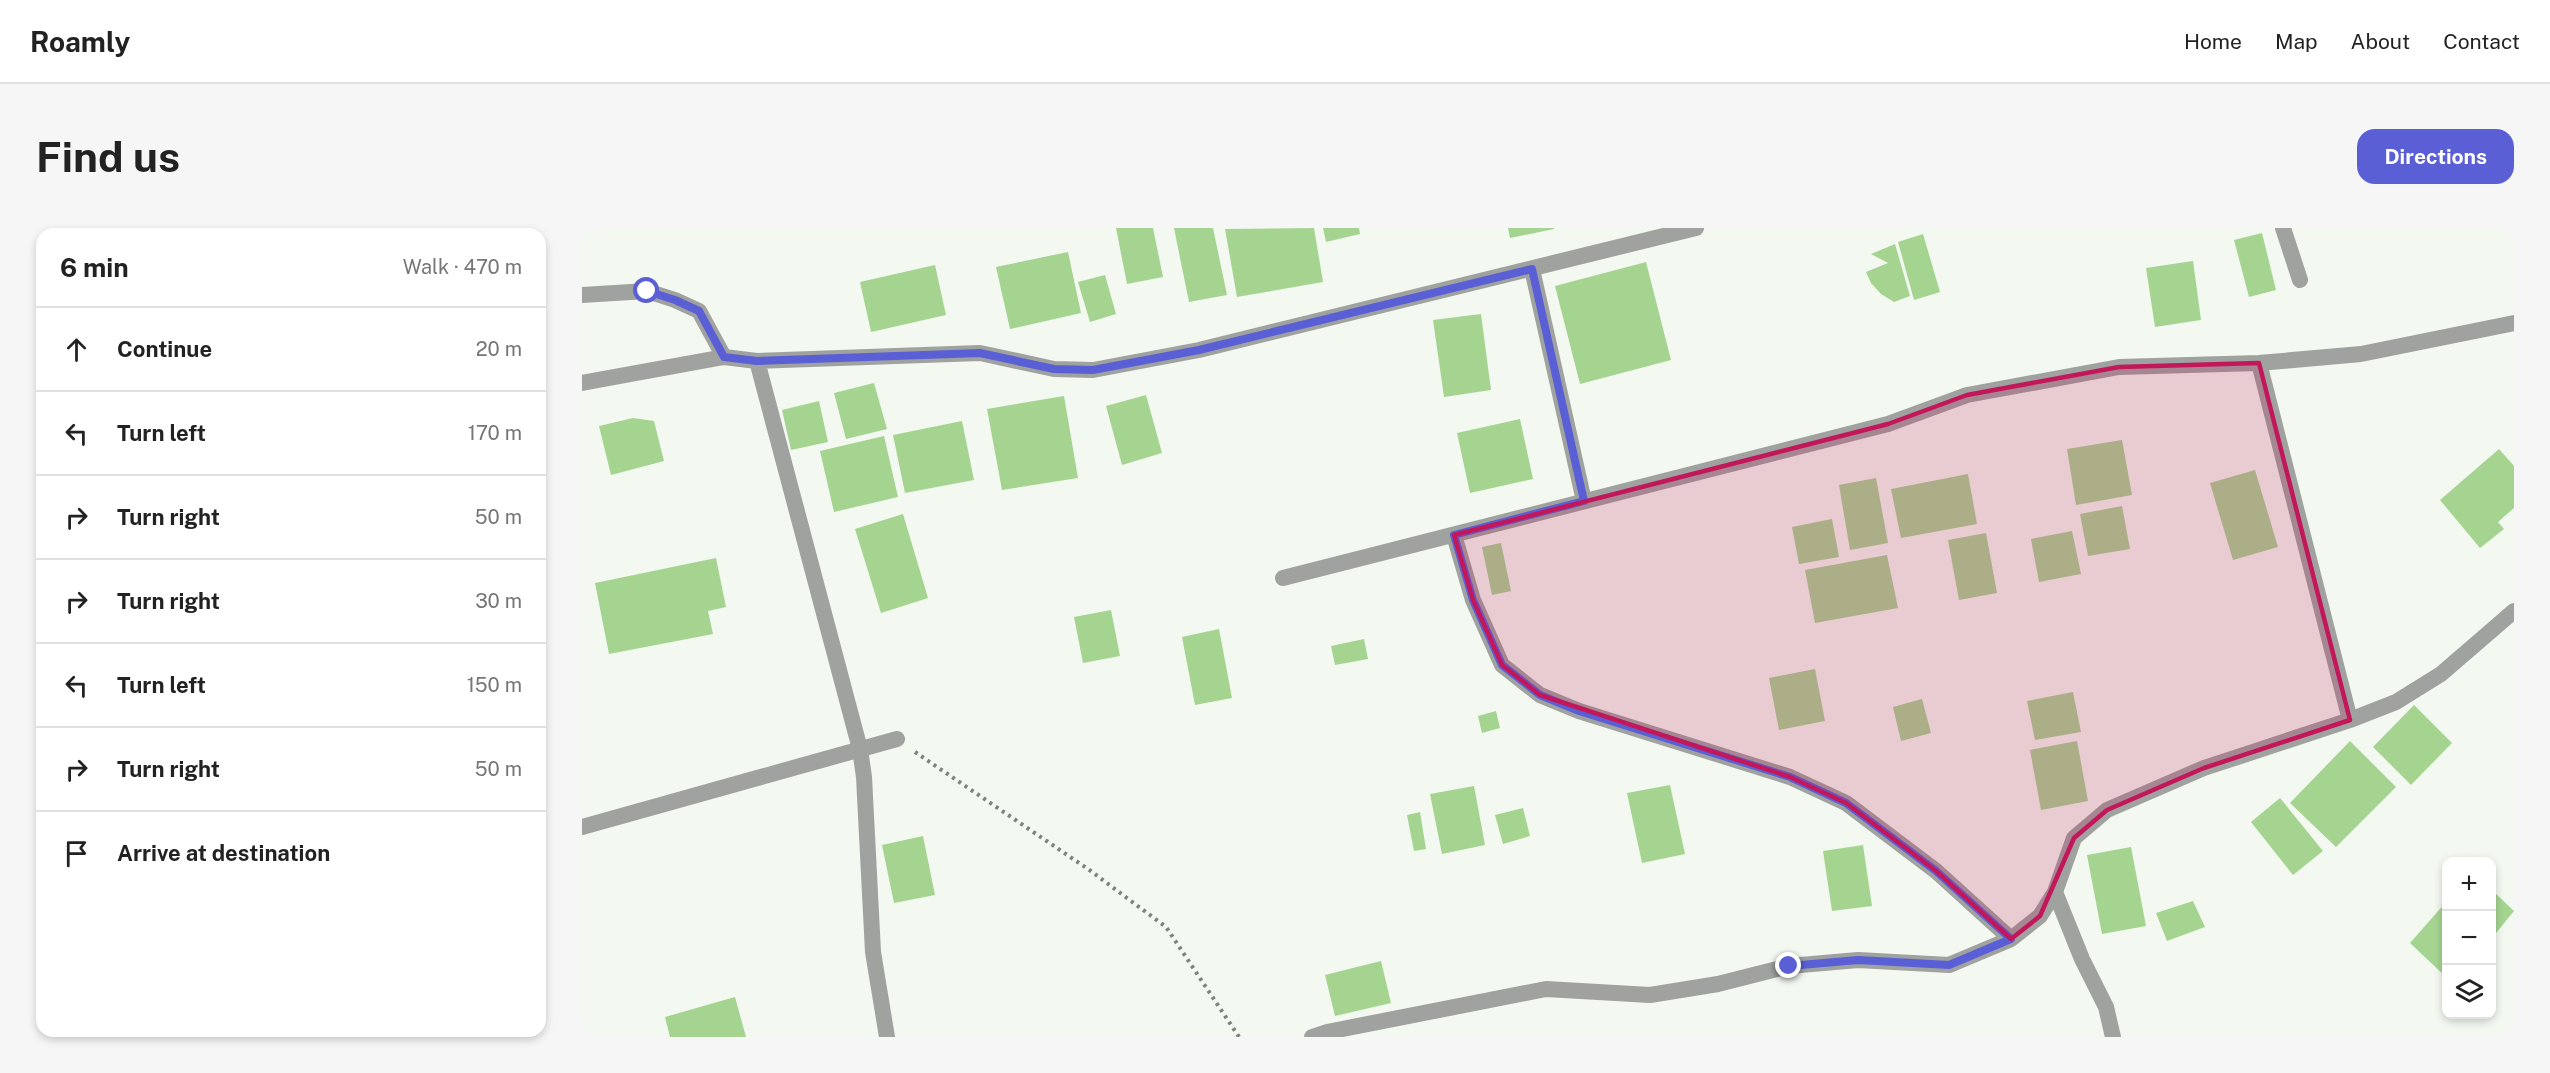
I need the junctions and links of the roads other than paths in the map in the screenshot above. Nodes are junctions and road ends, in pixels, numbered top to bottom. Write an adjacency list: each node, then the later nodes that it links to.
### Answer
1 (1696, 228): 3 (street)
2 (2283, 228): 4 (street)
3 (1532, 269): 8 (street); 13 (street)
4 (2300, 280)
5 (582, 295): 7 (street)
6 (2514, 323): 9 (street)
7 (724, 357): 8 (street); 11 (street)
8 (757, 361): 19 (street)
9 (2259, 363): 13 (street); 17 (street)
10 (582, 370): 11 (street)
11 (603, 379): 12 (street)
12 (582, 383)
13 (1584, 501): 14 (street)
14 (1454, 535): 15 (street); 22 (street)
15 (1283, 578)
16 (2514, 611): 17 (street)
17 (2350, 720): 21 (street)
18 (897, 739): 19 (street)
19 (860, 749): 20 (street); 23 (street)
20 (582, 827)
21 (2055, 892): 22 (street); 25 (street)
22 (2011, 939): 24 (street)
23 (888, 1037)
24 (1312, 1037)
25 (2113, 1037)

